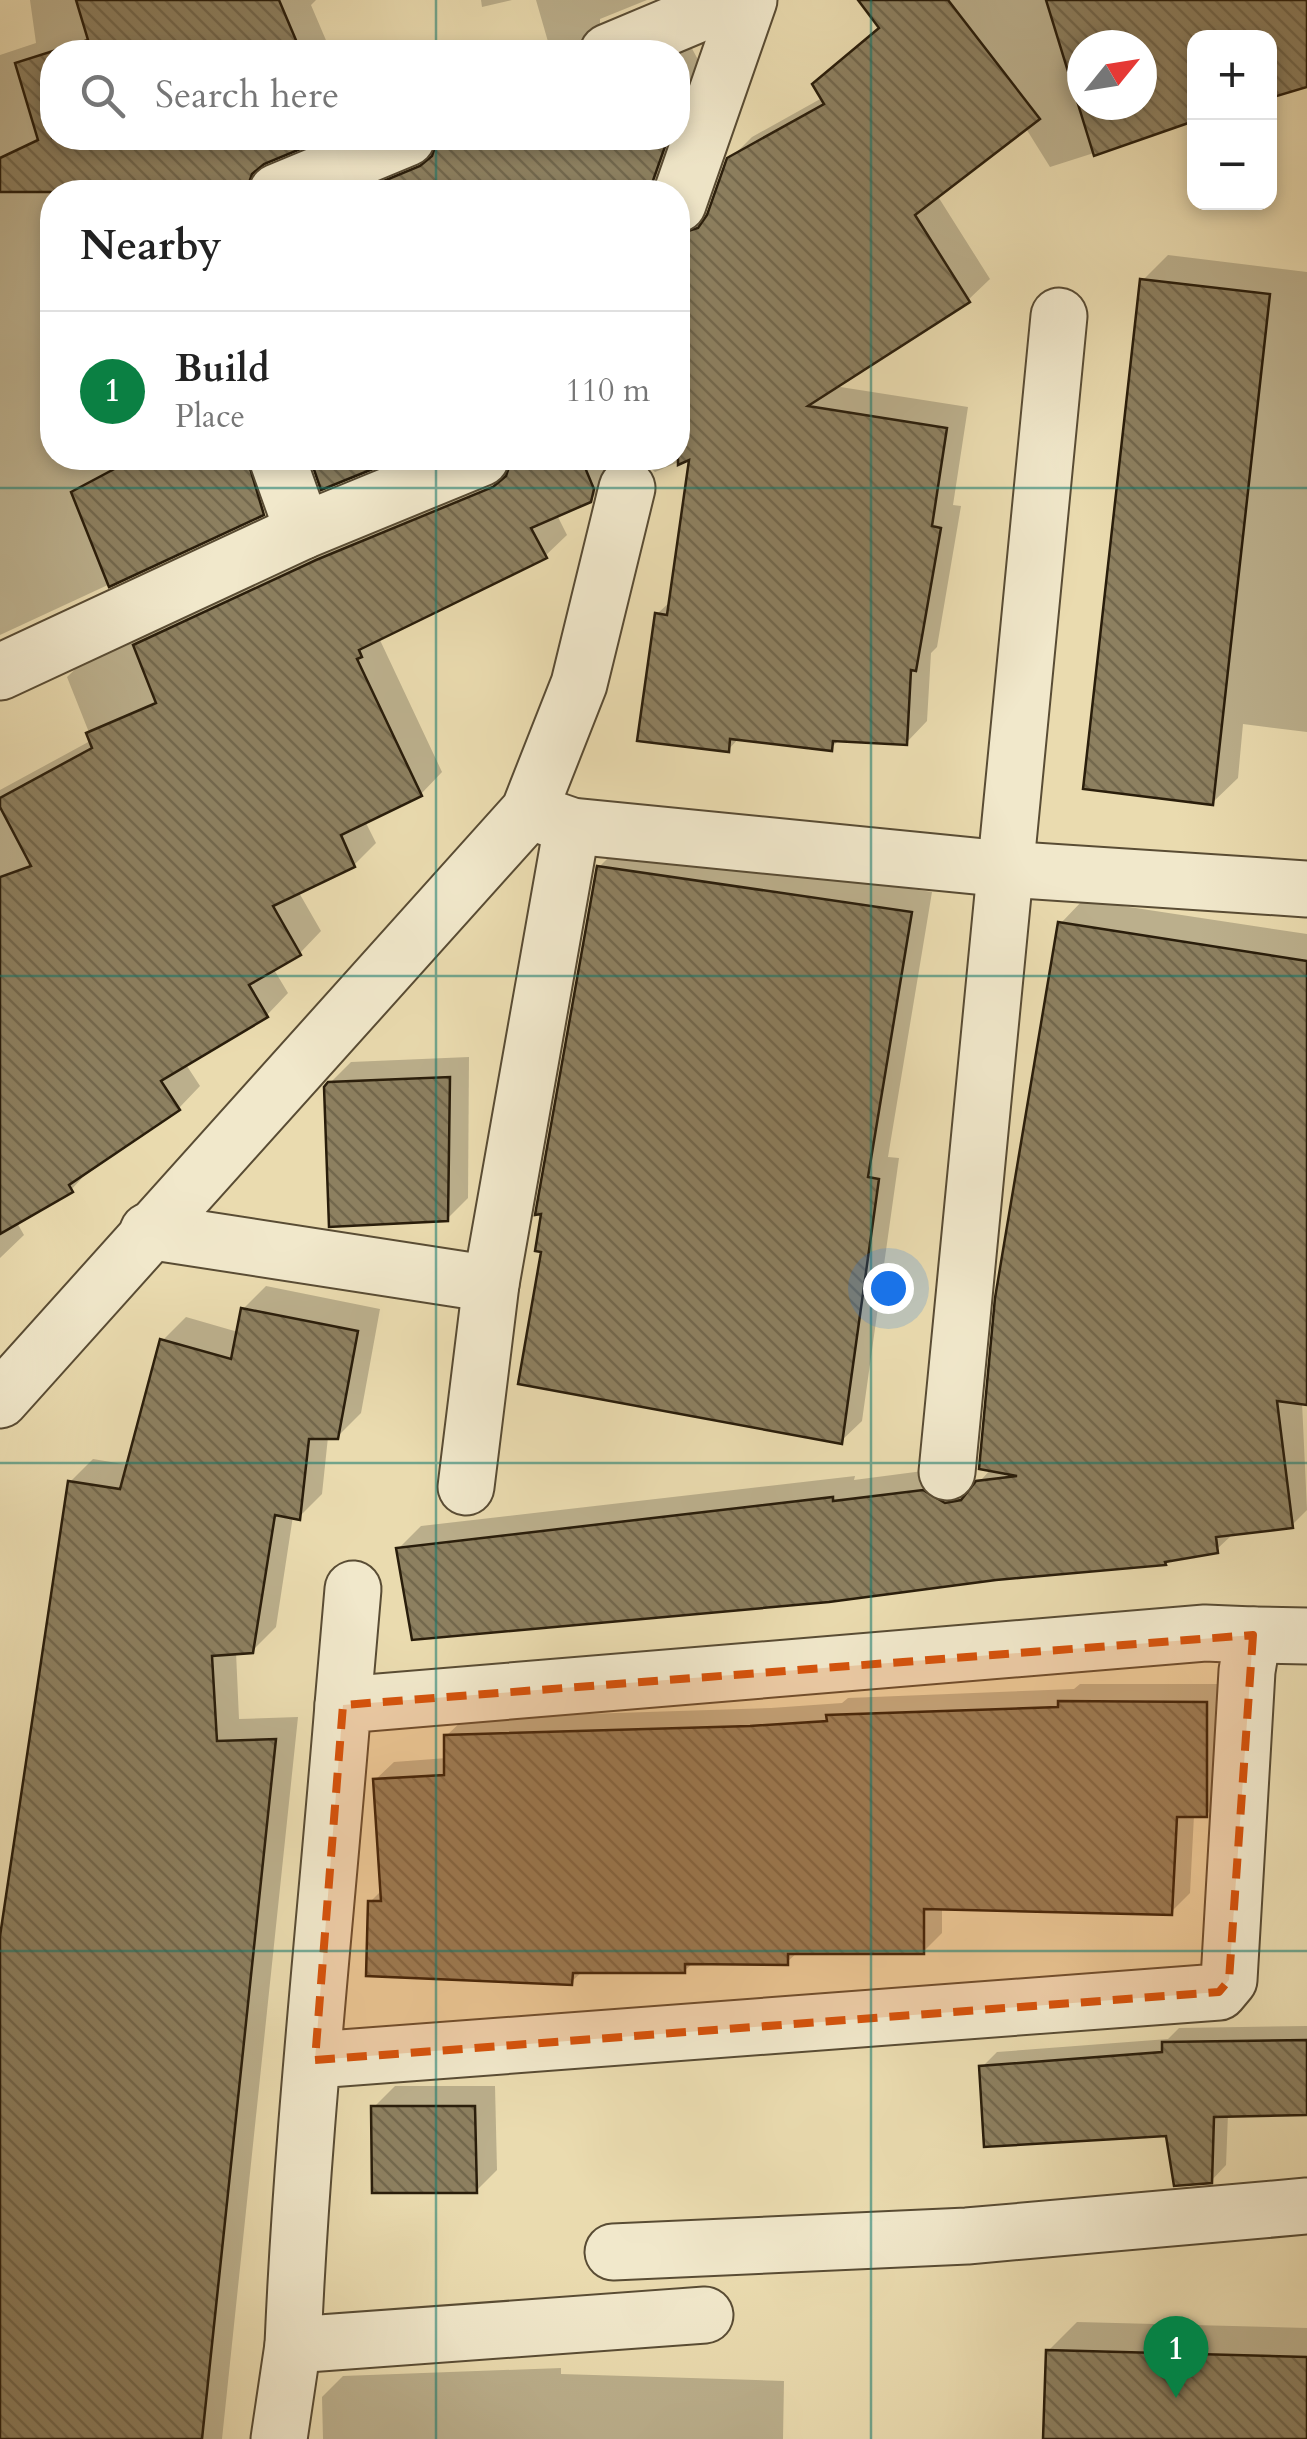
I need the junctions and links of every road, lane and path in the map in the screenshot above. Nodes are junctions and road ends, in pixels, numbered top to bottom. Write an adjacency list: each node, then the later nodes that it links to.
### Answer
1 (732, 0): 3 (street)
2 (749, 0): 6 (street)
3 (637, 40)
4 (378, 150): 5 (street)
5 (305, 180)
6 (686, 180)
7 (1059, 316): 14 (street)
8 (281, 470): 11 (street)
9 (452, 470): 11 (street)
10 (627, 488): 13 (street)
11 (303, 531): 12 (street)
12 (0, 672)
13 (550, 818): 14 (street); 16 (street); 17 (street)
14 (1005, 869): 15 (street); 19 (street)
15 (1307, 888)
16 (148, 1231): 17 (street); 18 (street)
17 (491, 1284): 20 (street)
18 (0, 1400)
19 (947, 1472)
20 (466, 1488)
21 (353, 1589): 24 (street)
22 (1253, 1635): 23 (street); 24 (street); 25 (street)
23 (1307, 1636)
24 (343, 1705): 25 (street)
25 (315, 2060): 29 (street)
26 (1307, 2206): 27 (street)
27 (613, 2252)
28 (705, 2315): 29 (street)
29 (292, 2346): 30 (street)
30 (279, 2439)

